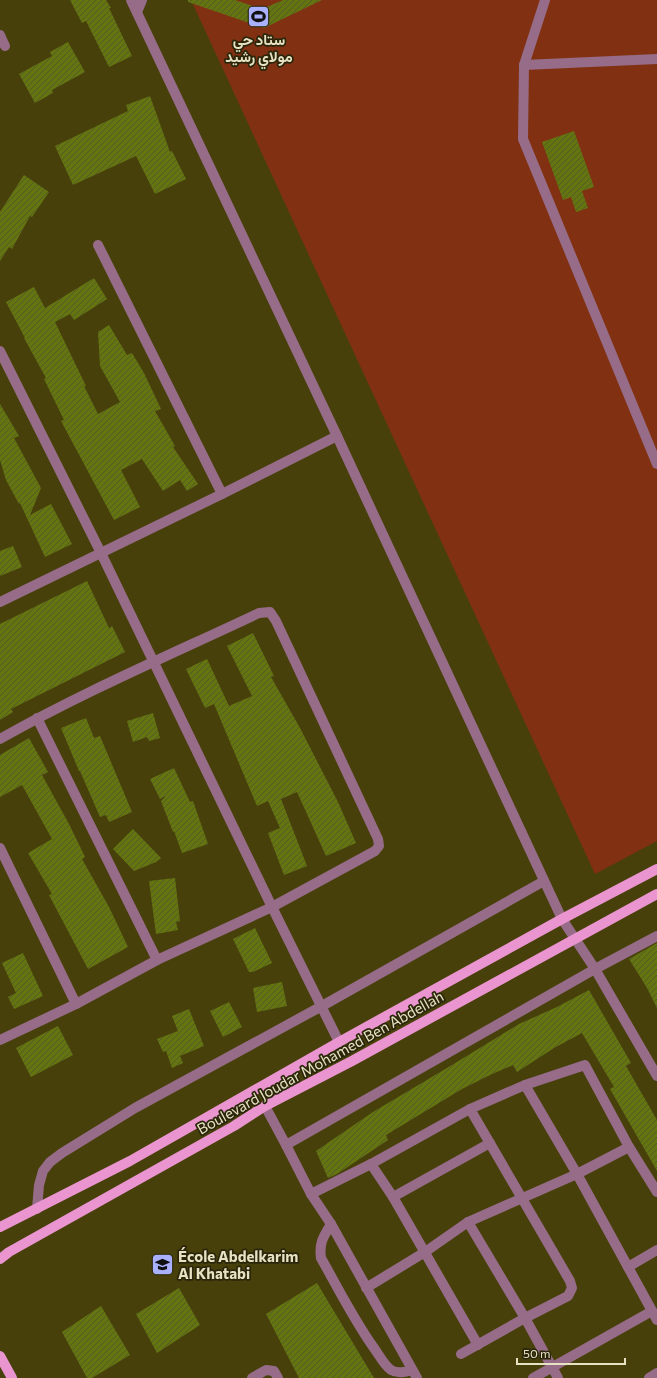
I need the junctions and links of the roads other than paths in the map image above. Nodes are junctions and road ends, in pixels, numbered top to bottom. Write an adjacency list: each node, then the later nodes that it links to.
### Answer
1 (131, 0): 4 (street)
2 (142, 0): 4 (street)
3 (545, 0): 8 (street)
4 (137, 12): 12 (street)
5 (0, 35): 6 (street)
6 (5, 46)
7 (657, 59): 8 (street)
8 (524, 65): 13 (street)
9 (98, 245): 14 (street)
10 (0, 351): 11 (street)
11 (4, 368): 15 (street)
12 (337, 436): 14 (street); 22 (street)
13 (657, 464)
14 (222, 494): 15 (street)
15 (101, 553): 16 (street); 17 (street)
16 (0, 602)
17 (154, 662): 18 (street); 24 (street); 24 (street)
18 (37, 718): 19 (street); 28 (street)
19 (0, 738)
20 (0, 848): 30 (street)
21 (657, 869): 25 (main road, Boulevard Joudar Mohamed Ben Abdellah)
22 (544, 881): 25 (street); 31 (street)
23 (657, 894): 27 (main road, Boulevard Joudar Mohamed Ben Abdellah)
24 (272, 907): 28 (street); 31 (street)
25 (562, 919): 27 (street); 33 (main road, Boulevard Joudar Mohamed Ben Abdellah)
26 (657, 936): 29 (street)
27 (574, 939): 29 (street); 36 (main road, Boulevard Joudar Mohamed Ben Abdellah)
28 (157, 960): 30 (street)
29 (595, 969): 34 (street); 39 (street)
30 (76, 1004): 32 (street)
31 (322, 1006): 33 (street); 47 (street)
32 (0, 1040)
33 (339, 1042): 47 (main road, Boulevard Joudar Mohamed Ben Abdellah)
34 (657, 1076)
35 (525, 1085): 37 (street); 40 (street); 42 (street)
36 (265, 1106): 39 (street); 53 (main road, Boulevard Joudar Mohamed Ben Abdellah)
37 (470, 1109): 38 (street); 41 (street)
38 (490, 1143): 45 (street); 46 (street)
39 (286, 1145): 44 (street)
40 (629, 1147): 42 (street); 43 (street)
41 (371, 1164): 44 (street); 45 (street)
42 (577, 1174): 46 (street); 54 (street)
43 (657, 1192)
44 (311, 1194): 49 (street)
45 (393, 1197): 52 (street)
46 (522, 1198): 48 (street); 57 (street)
47 (37, 1209): 50 (main road, Boulevard Joudar Mohamed Ben Abdellah)
48 (468, 1222): 52 (street); 57 (street)
49 (331, 1224): 55 (street); 62 (street)
50 (0, 1227)
51 (657, 1250): 54 (street)
52 (425, 1252): 55 (street); 58 (street)
53 (0, 1259)
54 (628, 1267): 56 (street)
55 (366, 1288): 62 (street)
56 (655, 1316): 61 (street)
57 (525, 1318): 58 (street); 61 (street)
58 (478, 1345): 59 (street)
59 (461, 1354)
60 (0, 1356): 64 (main road)
61 (552, 1367): 67 (street); 68 (street)
62 (414, 1374)
63 (657, 1374): 69 (street)
64 (12, 1378)
65 (252, 1378): 66 (street)
66 (278, 1378)
67 (533, 1378)
68 (558, 1378)
69 (649, 1378)

